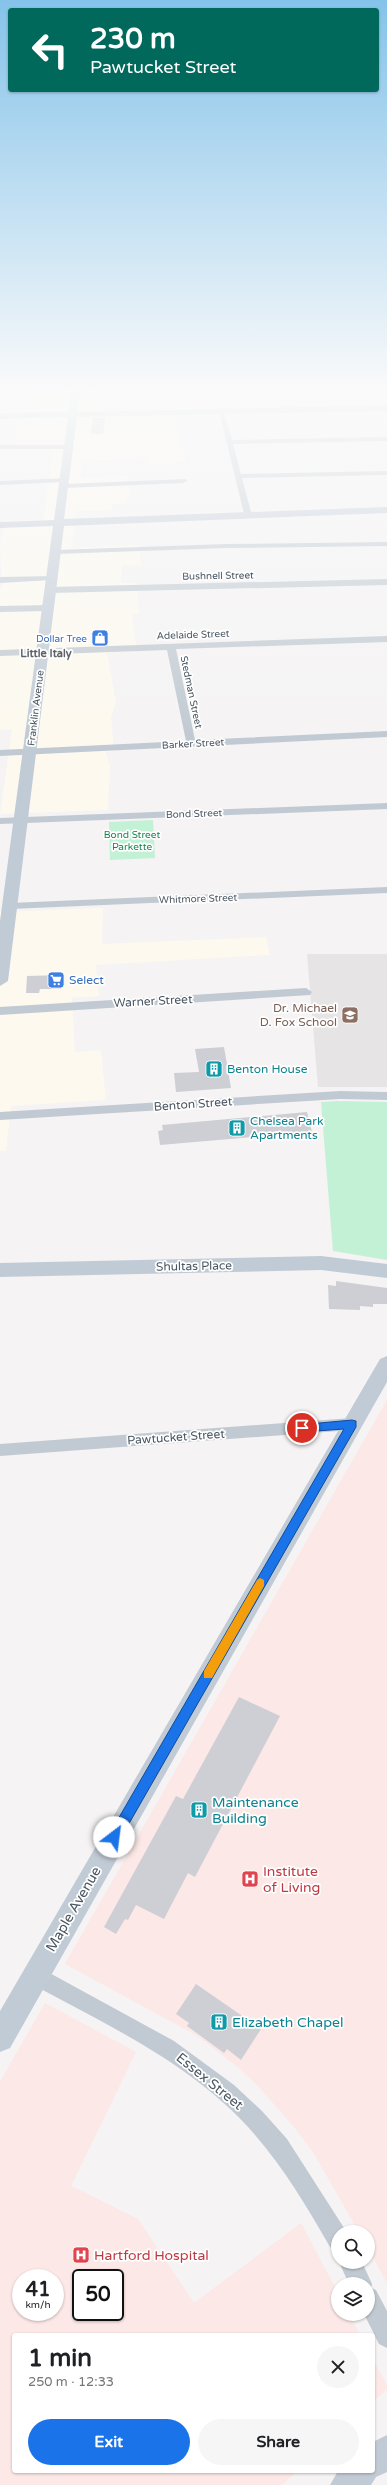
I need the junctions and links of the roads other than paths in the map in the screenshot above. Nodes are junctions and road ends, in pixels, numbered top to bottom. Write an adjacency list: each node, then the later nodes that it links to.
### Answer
1 (61, 504): 5 (main road, Franklin Avenue)
2 (245, 504): 4 (street)
3 (387, 510): 4 (main road)
4 (248, 516): 5 (main road)
5 (59, 523): 6 (main road); 8 (main road, Franklin Avenue)
6 (0, 525)
7 (387, 544): 8 (street)
8 (55, 552): 11 (main road, Franklin Avenue)
9 (0, 580): 11 (street, Bushnell Street)
10 (387, 582): 11 (street, Bushnell Street)
11 (51, 584): 12 (main road, Franklin Avenue)
12 (48, 608): 13 (street); 16 (main road, Franklin Avenue)
13 (0, 609)
14 (387, 639): 15 (street, Adelaide Street)
15 (171, 646): 16 (street, Adelaide Street); 19 (street, Stedman Street)
16 (42, 651): 17 (street, Adelaide Street); 20 (main road, Franklin Avenue)
17 (0, 653)
18 (387, 734): 19 (street, Barker Street)
19 (191, 743): 20 (street, Barker Street)
20 (30, 751): 21 (street, Barker Street); 23 (main road, Franklin Avenue)
21 (0, 752)
22 (387, 806): 23 (street, Bond Street)
23 (21, 820): 24 (street, Bond Street); 26 (main road, Franklin Avenue)
24 (0, 821)
25 (387, 890): 26 (street, Whitmore Street)
26 (10, 906): 27 (main road, Franklin Avenue)
27 (1, 960): 28 (main road, Franklin Avenue)
28 (0, 981)
29 (306, 992): 30 (street, Warner Street)
30 (0, 1011)
31 (387, 1096): 32 (street, Benton Street)
32 (0, 1116)
33 (0, 1270): 34 (main road, Shultas Place)
34 (387, 1271)
35 (387, 1364): 36 (main road, Maple Avenue)
36 (352, 1424): 37 (street, Pawtucket Street); 38 (main road, Maple Avenue)
37 (0, 1450)
38 (35, 1975): 39 (main road, Maple Avenue); 40 (street, Essex Street)
39 (0, 2038)
40 (331, 2227)
41 (375, 2312): 42 (street)
42 (387, 2336)
43 (387, 2452): 44 (main road)
44 (375, 2461)
45 (360, 2473): 46 (main road)
46 (347, 2485)

